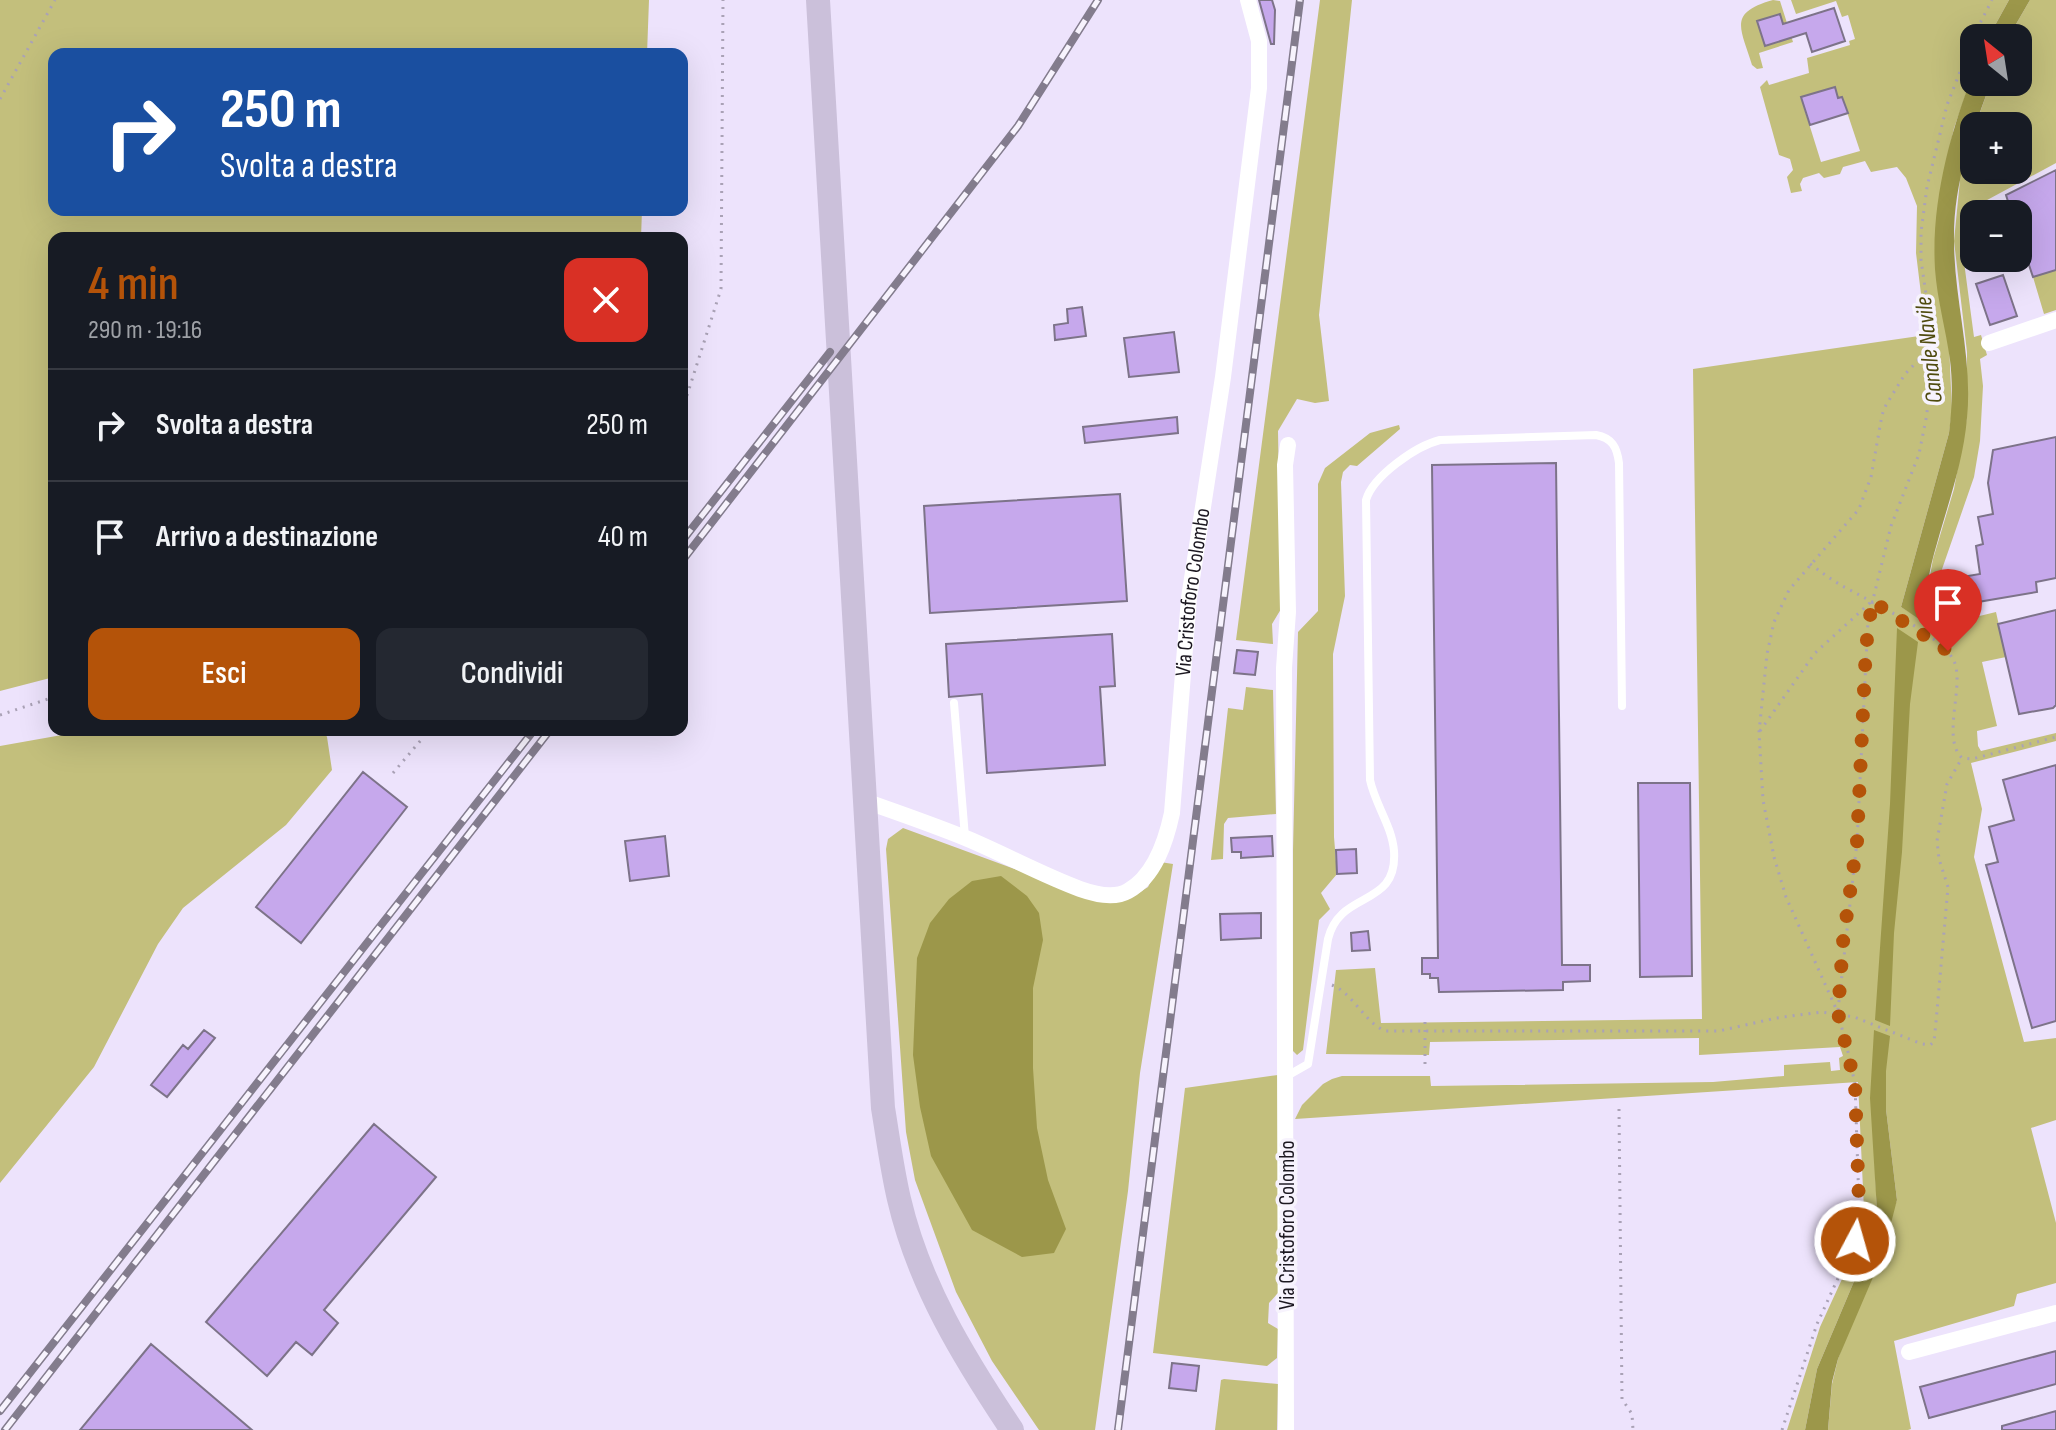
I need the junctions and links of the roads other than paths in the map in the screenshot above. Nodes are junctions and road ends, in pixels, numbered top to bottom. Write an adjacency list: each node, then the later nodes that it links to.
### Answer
1 (818, 0): 8 (main road)
2 (1248, 0): 9 (street, Via Cristoforo Colombo)
3 (2056, 320): 4 (street)
4 (1989, 343)
5 (1288, 445): 10 (street, Via Cristoforo Colombo)
6 (954, 703): 9 (lane)
7 (1622, 706): 10 (lane)
8 (865, 801): 9 (street, Via Cristoforo Colombo); 13 (main road)
9 (965, 838)
10 (1287, 1076): 14 (street, Via Cristoforo Colombo)
11 (2056, 1313): 12 (street)
12 (1909, 1352)
13 (1012, 1430)
14 (1286, 1430)

